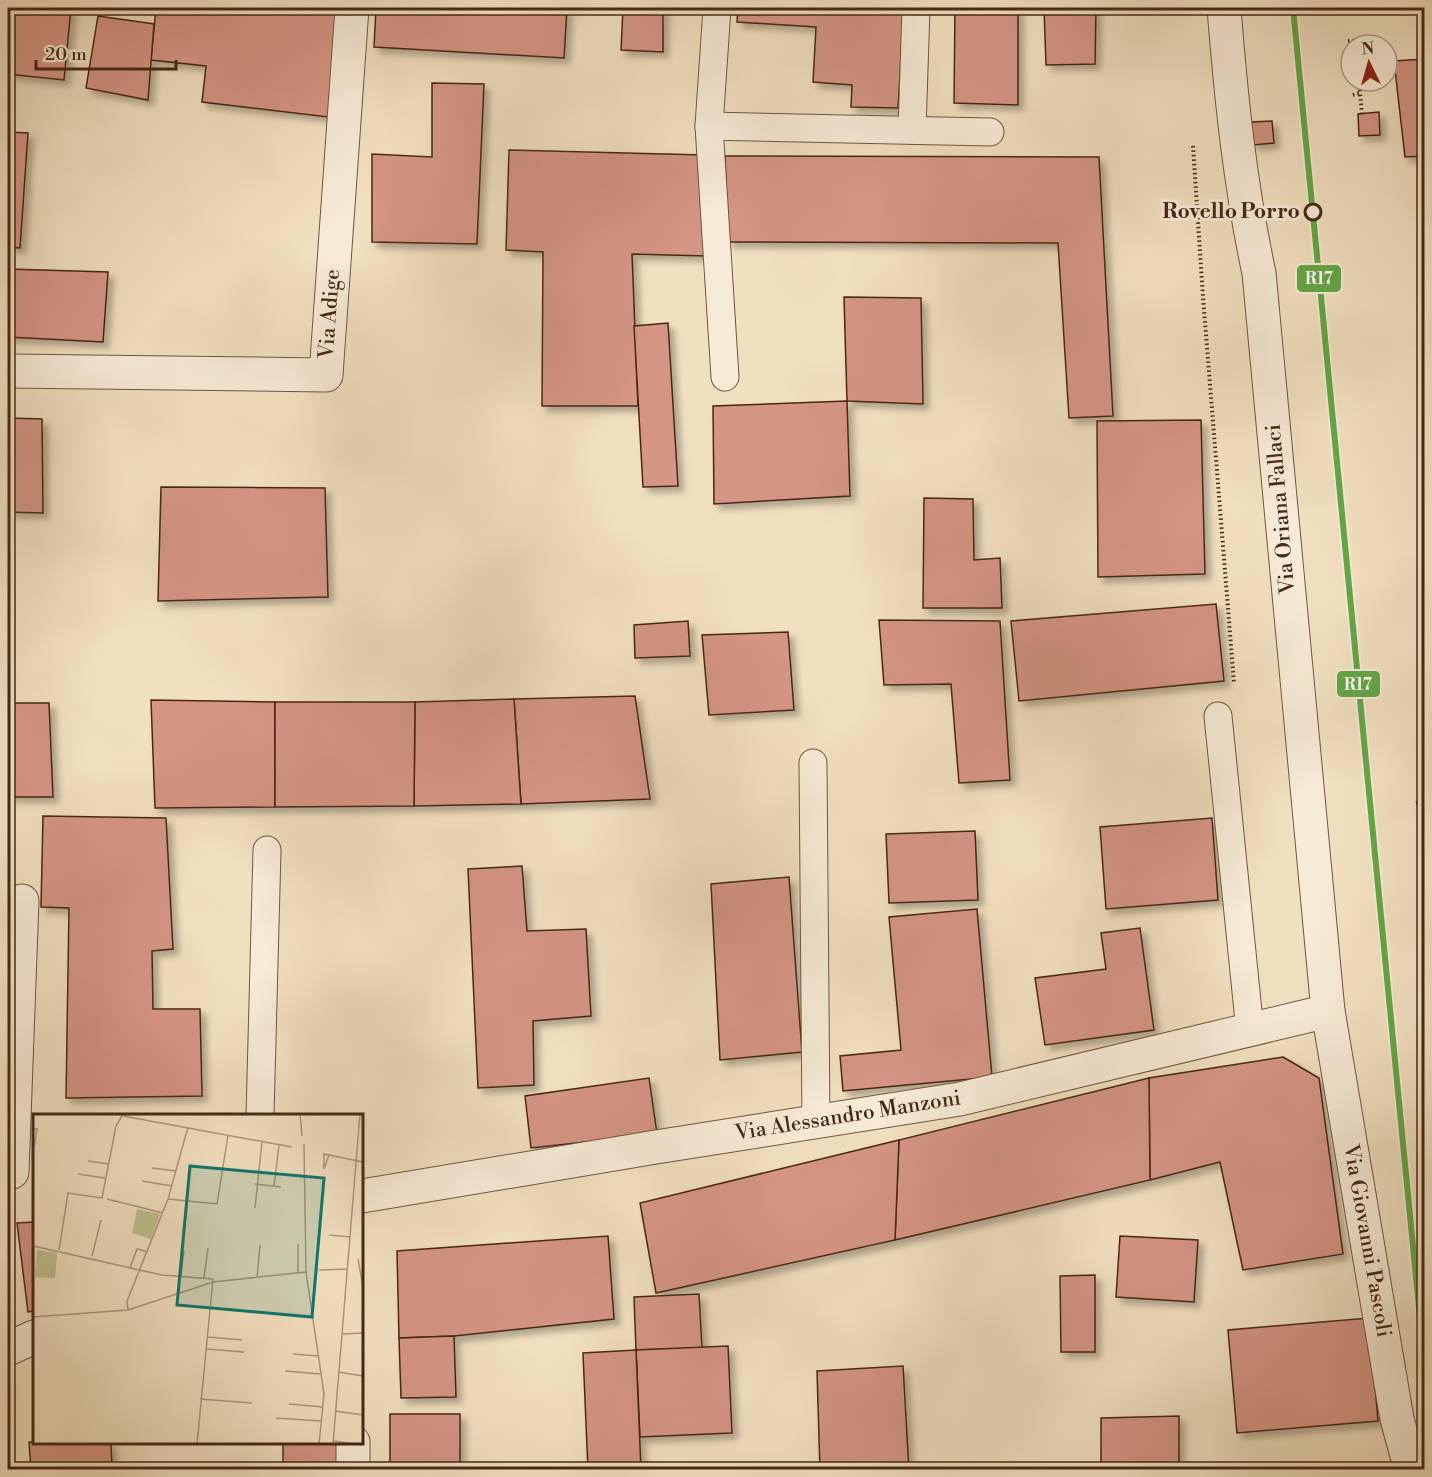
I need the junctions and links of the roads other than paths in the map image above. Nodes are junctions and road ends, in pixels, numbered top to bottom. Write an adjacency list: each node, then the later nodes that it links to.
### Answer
1 (351, 8): 8 (street, Via Adige)
2 (717, 8): 5 (lane)
3 (916, 8): 6 (lane)
4 (1224, 8): 14 (street, Via Oriana Fallaci)
5 (710, 126): 6 (lane); 9 (lane)
6 (912, 130): 7 (lane)
7 (990, 132)
8 (8, 371)
9 (725, 377)
10 (1218, 716): 15 (lane)
11 (813, 763): 17 (lane)
12 (267, 850): 16 (lane)
13 (22, 901): 18 (street)
14 (1328, 1011): 15 (street, Via Alessandro Manzoni); 24 (street, Via Giovanni Pascoli)
15 (1250, 1030): 17 (street, Via Alessandro Manzoni)
16 (260, 1114)
17 (816, 1122): 19 (street, Via Alessandro Manzoni)
18 (18, 1172)
19 (363, 1196)
20 (33, 1337): 21 (street)
21 (8, 1349)
22 (353, 1444): 23 (street)
23 (352, 1470)
24 (1411, 1470)

